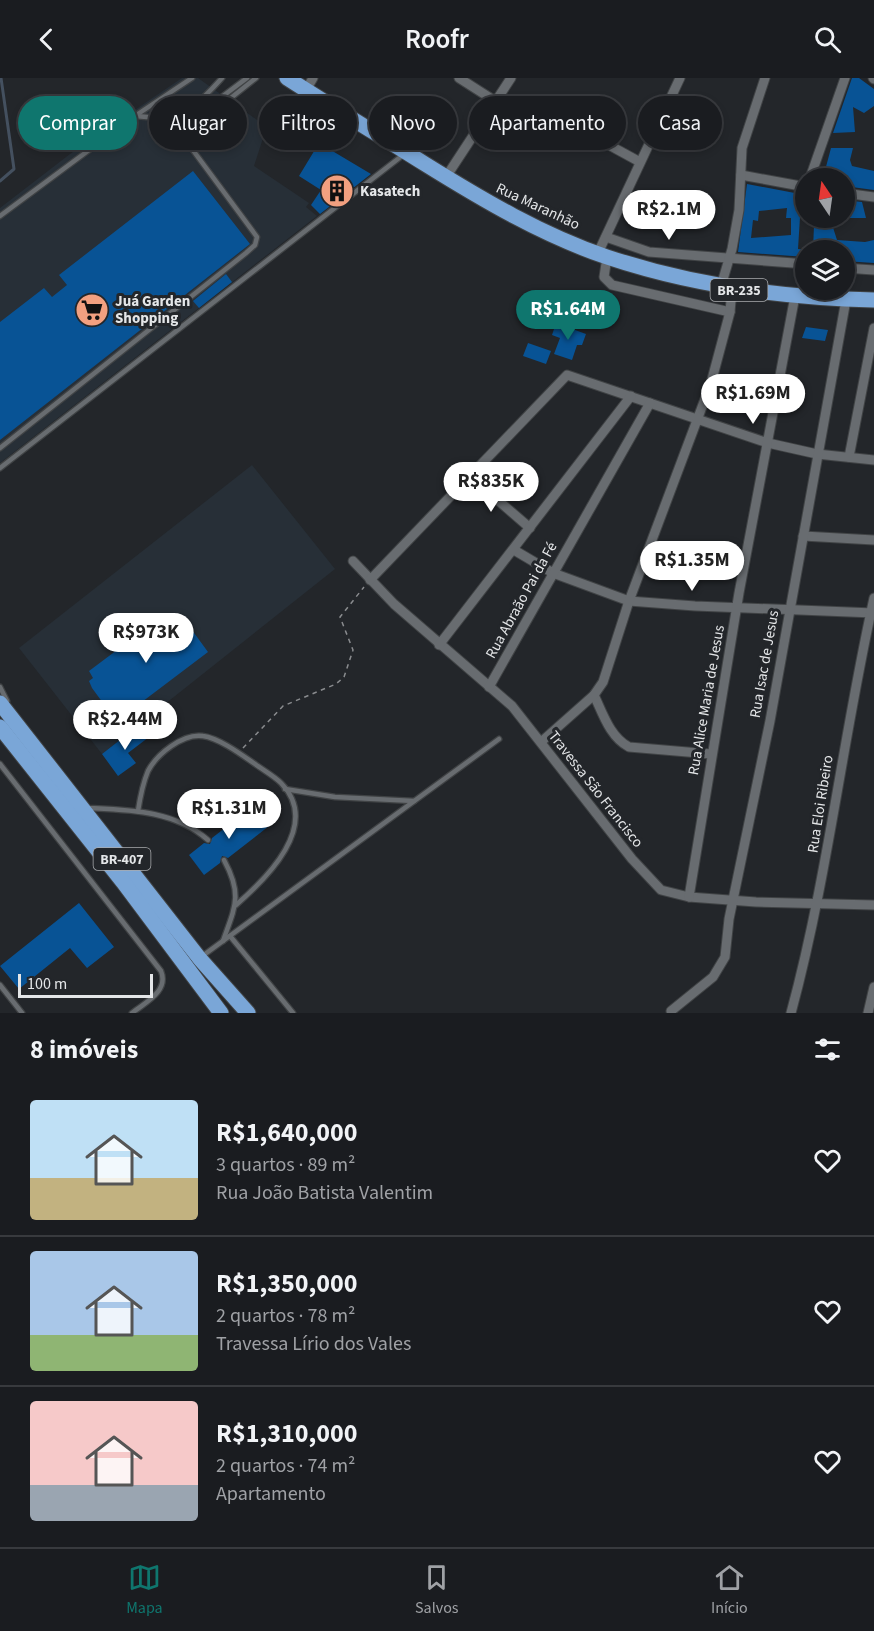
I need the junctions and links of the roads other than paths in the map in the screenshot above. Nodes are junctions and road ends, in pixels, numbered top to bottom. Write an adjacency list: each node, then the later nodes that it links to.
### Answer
1 (192, 78): 17 (lane)
2 (222, 78): 12 (lane)
3 (247, 78): 13 (lane)
4 (256, 78): 14 (lane)
5 (286, 78): 11 (highway, Rua Maranhão / BR-235)
6 (459, 78): 15 (street)
7 (511, 78): 16 (street)
8 (680, 78): 23 (street)
9 (765, 78): 25 (street)
10 (844, 78): 24 (street)
11 (309, 84): 22 (highway, Rua Maranhão / BR-235)
12 (207, 96)
13 (223, 96)
14 (233, 96)
15 (487, 96)
16 (498, 96)
17 (137, 115)
18 (469, 141): 26 (street)
19 (89, 150): 30 (lane)
20 (192, 150): 48 (lane)
21 (618, 150): 23 (street)
22 (407, 153): 26 (highway, Rua Maranhão / BR-235); 52 (lane)
23 (640, 162): 31 (street)
24 (813, 168)
25 (741, 175): 27 (street); 33 (street)
26 (446, 177): 32 (highway, Rua Maranhão / BR-235)
27 (795, 185)
28 (855, 194): 29 (street)
29 (874, 197)
30 (0, 216)
31 (606, 237): 32 (street); 33 (street)
32 (603, 255): 37 (highway, Rua Maranhão / BR-235); 42 (street)
33 (729, 259): 34 (street); 37 (street)
34 (795, 263)
35 (855, 269): 36 (street)
36 (874, 270)
37 (726, 288): 38 (highway, Rua Maranhão / BR-235); 42 (street)
38 (795, 297): 47 (street, Rua Alice Maria de Jesus)
39 (846, 300): 49 (street, Rua Isac de Jesus)
40 (855, 300): 41 (highway, Rua Maranhão / BR-235)
41 (874, 300)
42 (730, 312): 46 (street)
43 (874, 328): 50 (street)
44 (631, 396): 45 (street); 53 (street); 54 (street)
45 (650, 403): 46 (street); 59 (street, Rua Abraão Pai da Fé)
46 (698, 422): 47 (street); 62 (street)
47 (768, 444): 49 (street); 63 (street, Rua Alice Maria de Jesus)
48 (0, 448)
49 (817, 454): 50 (street); 55 (street, Rua Isac de Jesus)
50 (849, 458): 51 (street)
51 (874, 460)
52 (0, 468)
53 (471, 477): 54 (street); 60 (street)
54 (530, 528): 57 (street)
55 (803, 536): 56 (street); 64 (street, Rua Isac de Jesus)
56 (874, 540)
57 (514, 550): 59 (street); 66 (street)
58 (352, 561): 60 (street, Travessa São Francisco)
59 (553, 573): 62 (street); 68 (street, Rua Abraão Pai da Fé)
60 (370, 580): 66 (street, Travessa São Francisco)
61 (874, 598): 65 (street, Rua Eloi Ribeiro)
62 (629, 601): 63 (street); 69 (street)
63 (737, 608): 64 (street); 75 (street, Rua Alice Maria de Jesus)
64 (789, 609): 65 (street); 84 (street, Rua Isac de Jesus)
65 (872, 613): 85 (street, Rua Eloi Ribeiro)
66 (439, 645): 68 (street, Travessa São Francisco)
67 (0, 687): 72 (lane)
68 (489, 687): 74 (street, Travessa São Francisco)
69 (594, 695): 74 (street); 75 (street)
70 (0, 703): 72 (highway, BR-407)
71 (0, 726): 96 (highway, BR-407)
72 (22, 731): 79 (highway, BR-407)
73 (499, 739): 78 (lane)
74 (541, 742): 83 (street, Travessa São Francisco)
75 (711, 754): 83 (street, Rua Alice Maria de Jesus)
76 (0, 764): 95 (lane)
77 (285, 789): 78 (lane); 80 (lane); 86 (lane)
78 (414, 801): 88 (lane)
79 (82, 808): 80 (lane); 90 (highway, BR-407)
80 (138, 811): 81 (lane)
81 (208, 840)
82 (224, 861): 86 (lane)
83 (689, 897): 84 (street, Travessa São Francisco)
84 (735, 900): 85 (street, Travessa São Francisco); 93 (street, Rua Isac de Jesus)
85 (817, 904): 87 (street, Travessa São Francisco); 99 (street, Rua Eloi Ribeiro)
86 (236, 905): 89 (lane)
87 (874, 905)
88 (230, 936): 89 (lane); 98 (lane)
89 (223, 941): 90 (lane)
90 (200, 958): 97 (highway, BR-407)
91 (0, 985): 94 (lane)
92 (874, 987): 100 (street)
93 (671, 1011)
94 (22, 1013)
95 (132, 1013)
96 (221, 1013)
97 (248, 1013)
98 (293, 1013)
99 (791, 1013)
100 (868, 1013)

